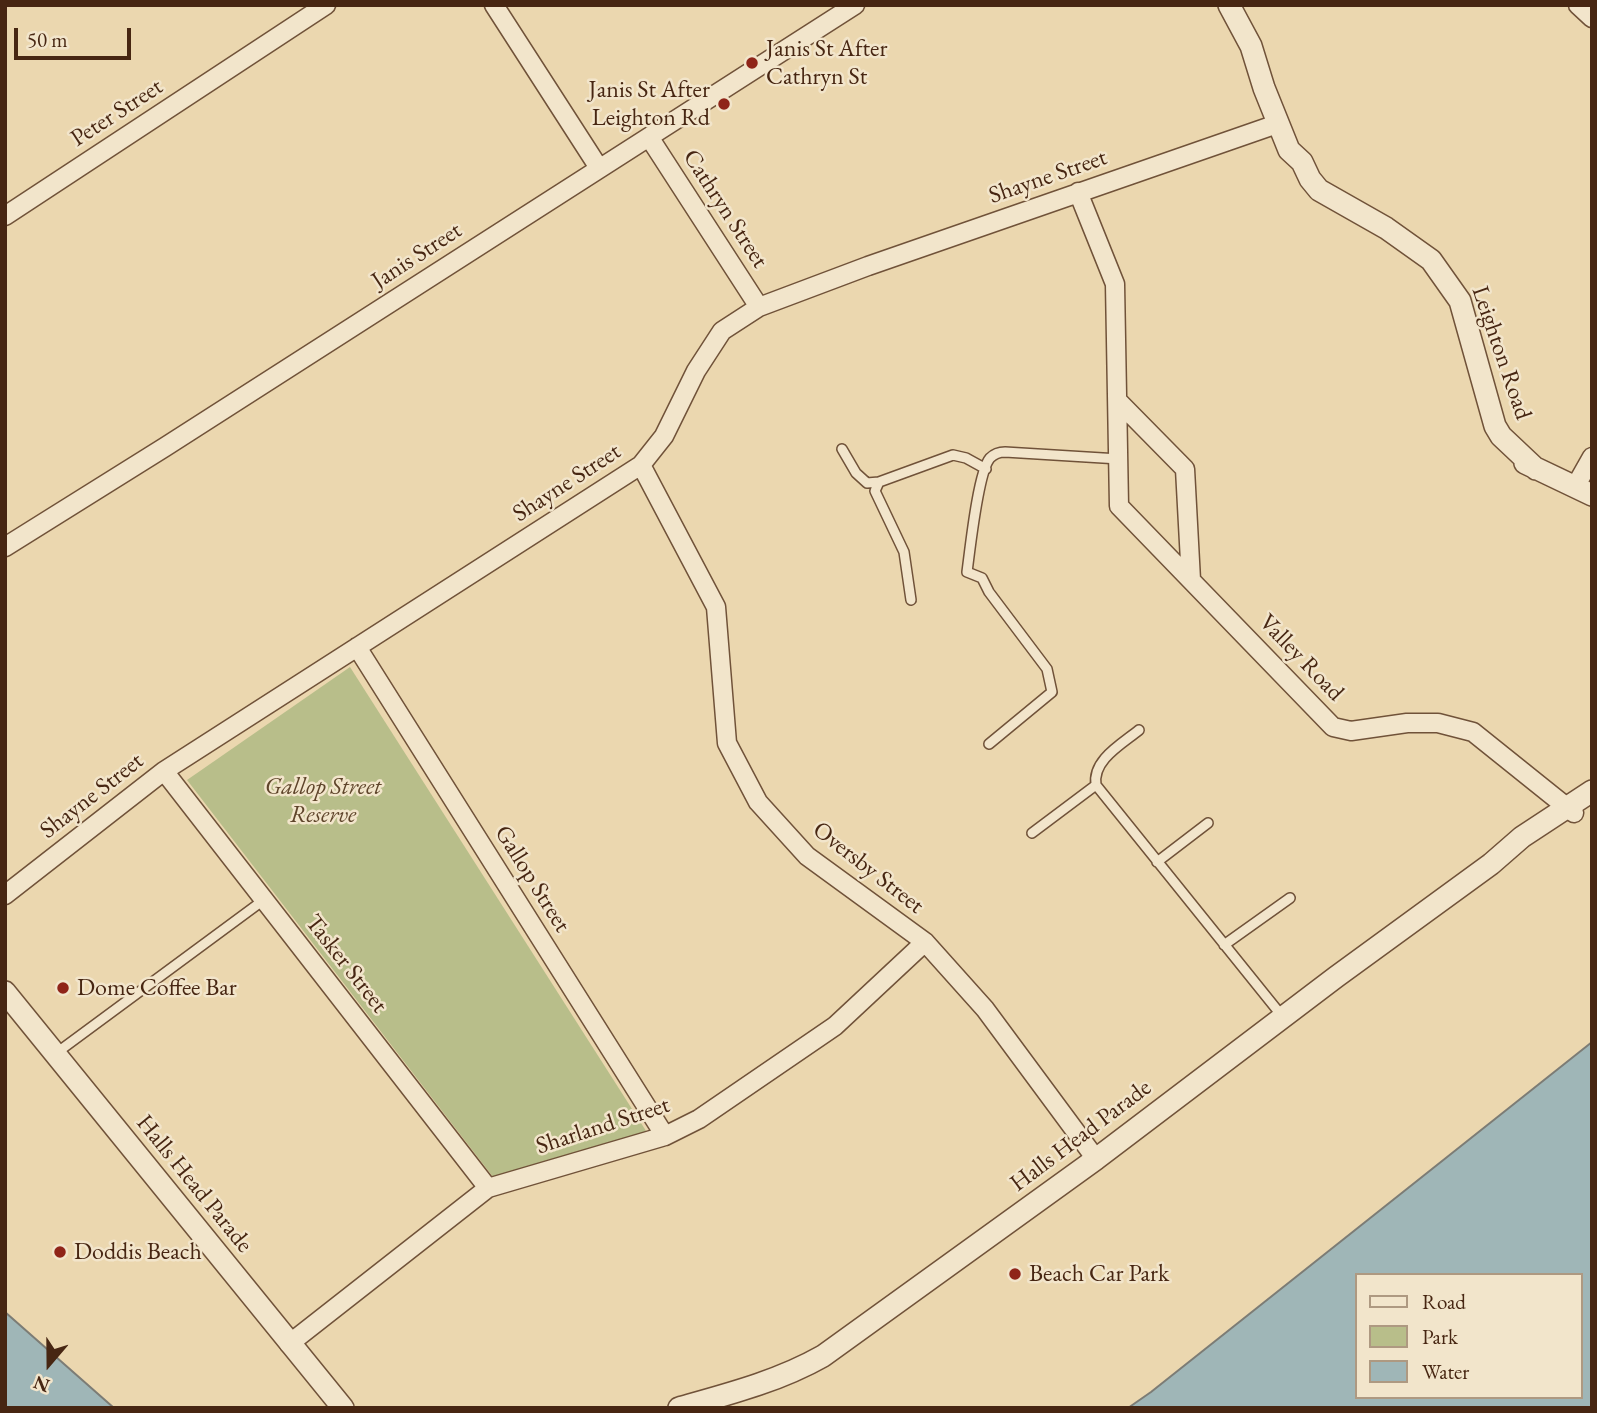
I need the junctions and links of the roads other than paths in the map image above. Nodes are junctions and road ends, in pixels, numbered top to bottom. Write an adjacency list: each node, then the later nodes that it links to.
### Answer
1 (326, 5): 11 (street, Peter Street)
2 (494, 5): 9 (street)
3 (855, 5): 8 (street, Janis Street)
4 (1229, 5): 7 (street, Leighton Road)
5 (1578, 5): 6 (street)
6 (1592, 18)
7 (1278, 124): 10 (street, Shayne Street); 20 (street, Leighton Road)
8 (649, 137): 9 (street, Janis Street); 12 (street, Cathryn Street)
9 (599, 168): 21 (street, Janis Street)
10 (1078, 192): 12 (street, Shayne Street); 13 (street, Valley Road)
11 (5, 216)
12 (759, 307): 17 (street, Shayne Street)
13 (1119, 402): 16 (street, Valley Road); 22 (street)
14 (842, 449): 19 (lane)
15 (1592, 457): 20 (street)
16 (1119, 459): 18 (lane); 22 (street, Valley Road)
17 (641, 464): 24 (street, Shayne Street); 37 (street, Oversby Street)
18 (986, 469): 19 (lane); 26 (lane)
19 (879, 482): 23 (lane)
20 (1583, 491)
21 (5, 547)
22 (1191, 580): 30 (street, Valley Road)
23 (911, 600)
24 (357, 647): 27 (street, Shayne Street); 42 (street, Gallop Street)
25 (1139, 730): 28 (lane)
26 (989, 744)
27 (164, 771): 34 (street, Shayne Street); 36 (street, Tasker Street)
28 (1096, 785): 32 (lane); 33 (lane)
29 (1592, 791): 30 (street, Halls Head Parade)
30 (1577, 807): 40 (street, Halls Head Parade)
31 (1208, 823): 33 (lane)
32 (1032, 834)
33 (1157, 862): 38 (lane)
34 (5, 895)
35 (1290, 898): 38 (lane)
36 (265, 900): 41 (lane); 44 (street, Tasker Street)
37 (925, 942): 42 (street, Sharland Street); 43 (street, Oversby Street)
38 (1224, 944): 40 (lane)
39 (5, 992): 41 (street, Halls Head Parade)
40 (1283, 1018): 43 (street, Halls Head Parade)
41 (55, 1054): 45 (street, Halls Head Parade)
42 (665, 1136): 44 (street, Sharland Street)
43 (1096, 1159): 47 (street, Halls Head Parade)
44 (488, 1188): 45 (street, Sharland Street)
45 (289, 1344): 46 (street, Halls Head Parade)
46 (343, 1408)
47 (679, 1408)

